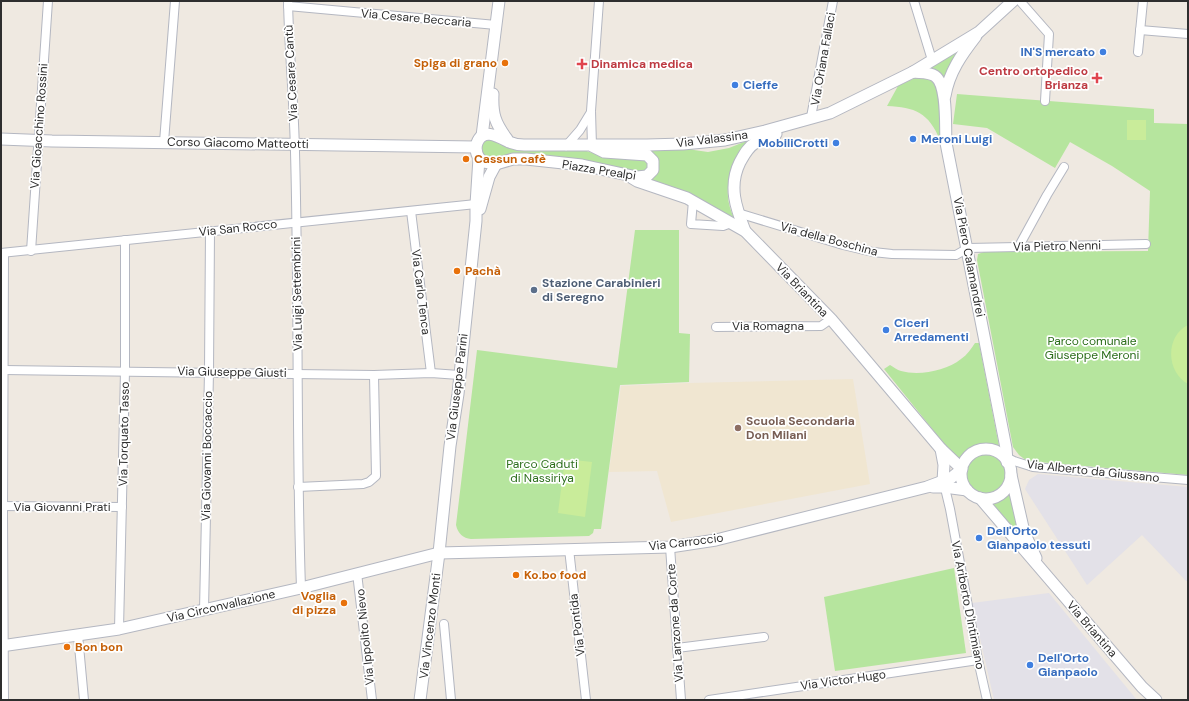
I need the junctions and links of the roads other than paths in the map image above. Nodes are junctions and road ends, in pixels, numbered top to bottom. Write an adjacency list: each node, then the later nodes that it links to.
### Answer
1 (48, 1): 26 (street, Via Gioacchino Rossini)
2 (174, 1): 27 (street)
3 (498, 1): 11 (main road)
4 (599, 1): 21 (street)
5 (833, 1): 23 (street, Via Oriana Fallaci)
6 (914, 1): 17 (street)
7 (1013, 1): 13 (main road, Via Valassina)
8 (1020, 1): 20 (street)
9 (1143, 1): 12 (street)
10 (288, 3): 11 (street, Via Cesare Beccaria); 29 (street, Via Cesare Cantù)
11 (496, 26): 15 (main road)
12 (1140, 30): 14 (street); 16 (street)
13 (979, 32): 17 (main road, Via Valassina); 19 (main road, Via Valassina)
14 (1188, 34)
15 (494, 43): 24 (main road); 28 (main road)
16 (1138, 52)
17 (932, 60): 18 (main road, Via Valassina)
18 (913, 72): 19 (main road, Via Piero Calamandrei); 22 (main road, Via Valassina)
19 (944, 98): 48 (main road, Via Piero Calamandrei)
20 (1044, 101)
21 (591, 111): 30 (street); 31 (street)
22 (830, 113): 23 (main road, Via Valassina); 39 (main road, Via Valassina)
23 (812, 118): 31 (main road, Via Valassina)
24 (482, 136): 28 (main road, Piazza Prealpi); 32 (main road)
25 (1, 139): 26 (main road, Corso Giacomo Matteotti)
26 (38, 140): 27 (main road, Corso Giacomo Matteotti); 49 (street, Via Gioacchino Rossini)
27 (164, 142): 29 (main road, Corso Giacomo Matteotti)
28 (510, 142): 30 (main road, Piazza Prealpi)
29 (295, 144): 32 (main road, Corso Giacomo Matteotti); 41 (street, Via Luigi Settembrini)
30 (566, 146): 31 (main road, Piazza Prealpi)
31 (592, 146): 35 (main road, Piazza Prealpi)
32 (477, 153): 33 (main road); 37 (main road, Via Giuseppe Parini)
33 (496, 164): 35 (main road, Piazza Prealpi); 40 (main road, Via Giuseppe Parini)
34 (1064, 167): 47 (street)
35 (628, 176): 36 (main road, Via Briantina)
36 (693, 201): 42 (main road, Via Briantina); 42 (street)
37 (476, 204): 38 (street, Via San Rocco); 40 (main road, Via Giuseppe Parini)
38 (411, 211): 41 (street, Via San Rocco); 57 (street, Via Carlo Tenca)
39 (738, 213): 44 (main road, Via Valassina); 48 (street, Via della Boschina)
40 (476, 221): 59 (main road, Via Giuseppe Parini)
41 (296, 222): 43 (street, Via San Rocco); 56 (street, Via Luigi Settembrini)
42 (731, 223): 44 (main road, Via Briantina)
43 (210, 231): 45 (street, Via San Rocco); 55 (street, Via Giovanni Boccaccio)
44 (745, 231): 51 (main road, Via Briantina)
45 (125, 240): 49 (street, Via San Rocco); 54 (street, Via Torquato Tasso)
46 (1146, 244): 47 (street, Via Pietro Nenni)
47 (1019, 246): 48 (street, Via Pietro Nenni)
48 (968, 248): 61 (main road, Via Piero Calamandrei)
49 (31, 251): 50 (street, Via San Rocco)
50 (3, 253): 53 (street)
51 (831, 319): 52 (street, Via Romagna); 60 (main road, Via Briantina)
52 (716, 327)
53 (4, 370): 54 (street, Via Giuseppe Giusti); 68 (street)
54 (125, 371): 55 (street, Via Giuseppe Giusti); 69 (street, Via Torquato Tasso)
55 (209, 372): 56 (street, Via Giuseppe Giusti); 77 (street, Via Giovanni Boccaccio)
56 (298, 373): 58 (street, Via Giuseppe Giusti); 65 (street, Via Luigi Settembrini)
57 (432, 373): 58 (street, Via Giuseppe Giusti); 59 (street, Via Giuseppe Giusti)
58 (374, 375): 65 (street)
59 (459, 375): 73 (main road, Via Giuseppe Parini)
60 (941, 449): 62 (main road, Via Briantina); 64 (main road)
61 (1006, 462): 62 (main road); 63 (street, Via Alberto da Giussano); 67 (main road); 74 (main road, Via Briantina)
62 (961, 469): 64 (main road, Via Carroccio); 66 (main road)
63 (1188, 480)
64 (944, 484): 66 (main road, Via Carroccio); 70 (street, Via Ariberto D'Intimiano); 71 (main road, Via Carroccio)
65 (298, 487): 76 (street, Via Luigi Settembrini)
66 (962, 490): 67 (main road); 70 (street, Via Ariberto D'Intimiano)
67 (980, 498): 74 (main road, Via Briantina)
68 (2, 506): 69 (street, Via Giovanni Prati); 82 (street)
69 (122, 507): 79 (street, Via Torquato Tasso)
70 (950, 510): 84 (street, Via Ariberto D'Intimiano)
71 (670, 547): 72 (main road, Via Carroccio); 83 (street, Via Lanzone da Corte)
72 (569, 549): 73 (main road, Via Carroccio); 91 (street, Via Pontida)
73 (439, 552): 75 (main road, Via Circonvallazione); 89 (main road, Via Vincenzo Monti)
74 (1042, 571): 85 (main road, Via Briantina)
75 (357, 573): 76 (main road, Via Circonvallazione); 88 (street, Via Ippolito Nievo)
76 (301, 588): 77 (main road, Via Circonvallazione)
77 (204, 610): 79 (main road, Via Circonvallazione)
78 (444, 624): 90 (street)
79 (119, 629): 80 (main road, Via Circonvallazione)
80 (78, 635): 82 (main road, Via Circonvallazione); 87 (street)
81 (764, 637): 83 (street)
82 (2, 646): 86 (street)
83 (677, 648): 92 (street, Via Lanzone da Corte)
84 (978, 660): 93 (street, Via Victor Hugo); 94 (street, Via Ariberto D'Intimiano)
85 (1142, 687): 95 (main road, Via Briantina); 96 (main road, Via Briantina)
86 (4, 700)
87 (84, 700)
88 (372, 700)
89 (420, 700)
90 (451, 700)
91 (586, 700)
92 (681, 700)
93 (709, 700)
94 (987, 700)
95 (1149, 700)
96 (1156, 700)

